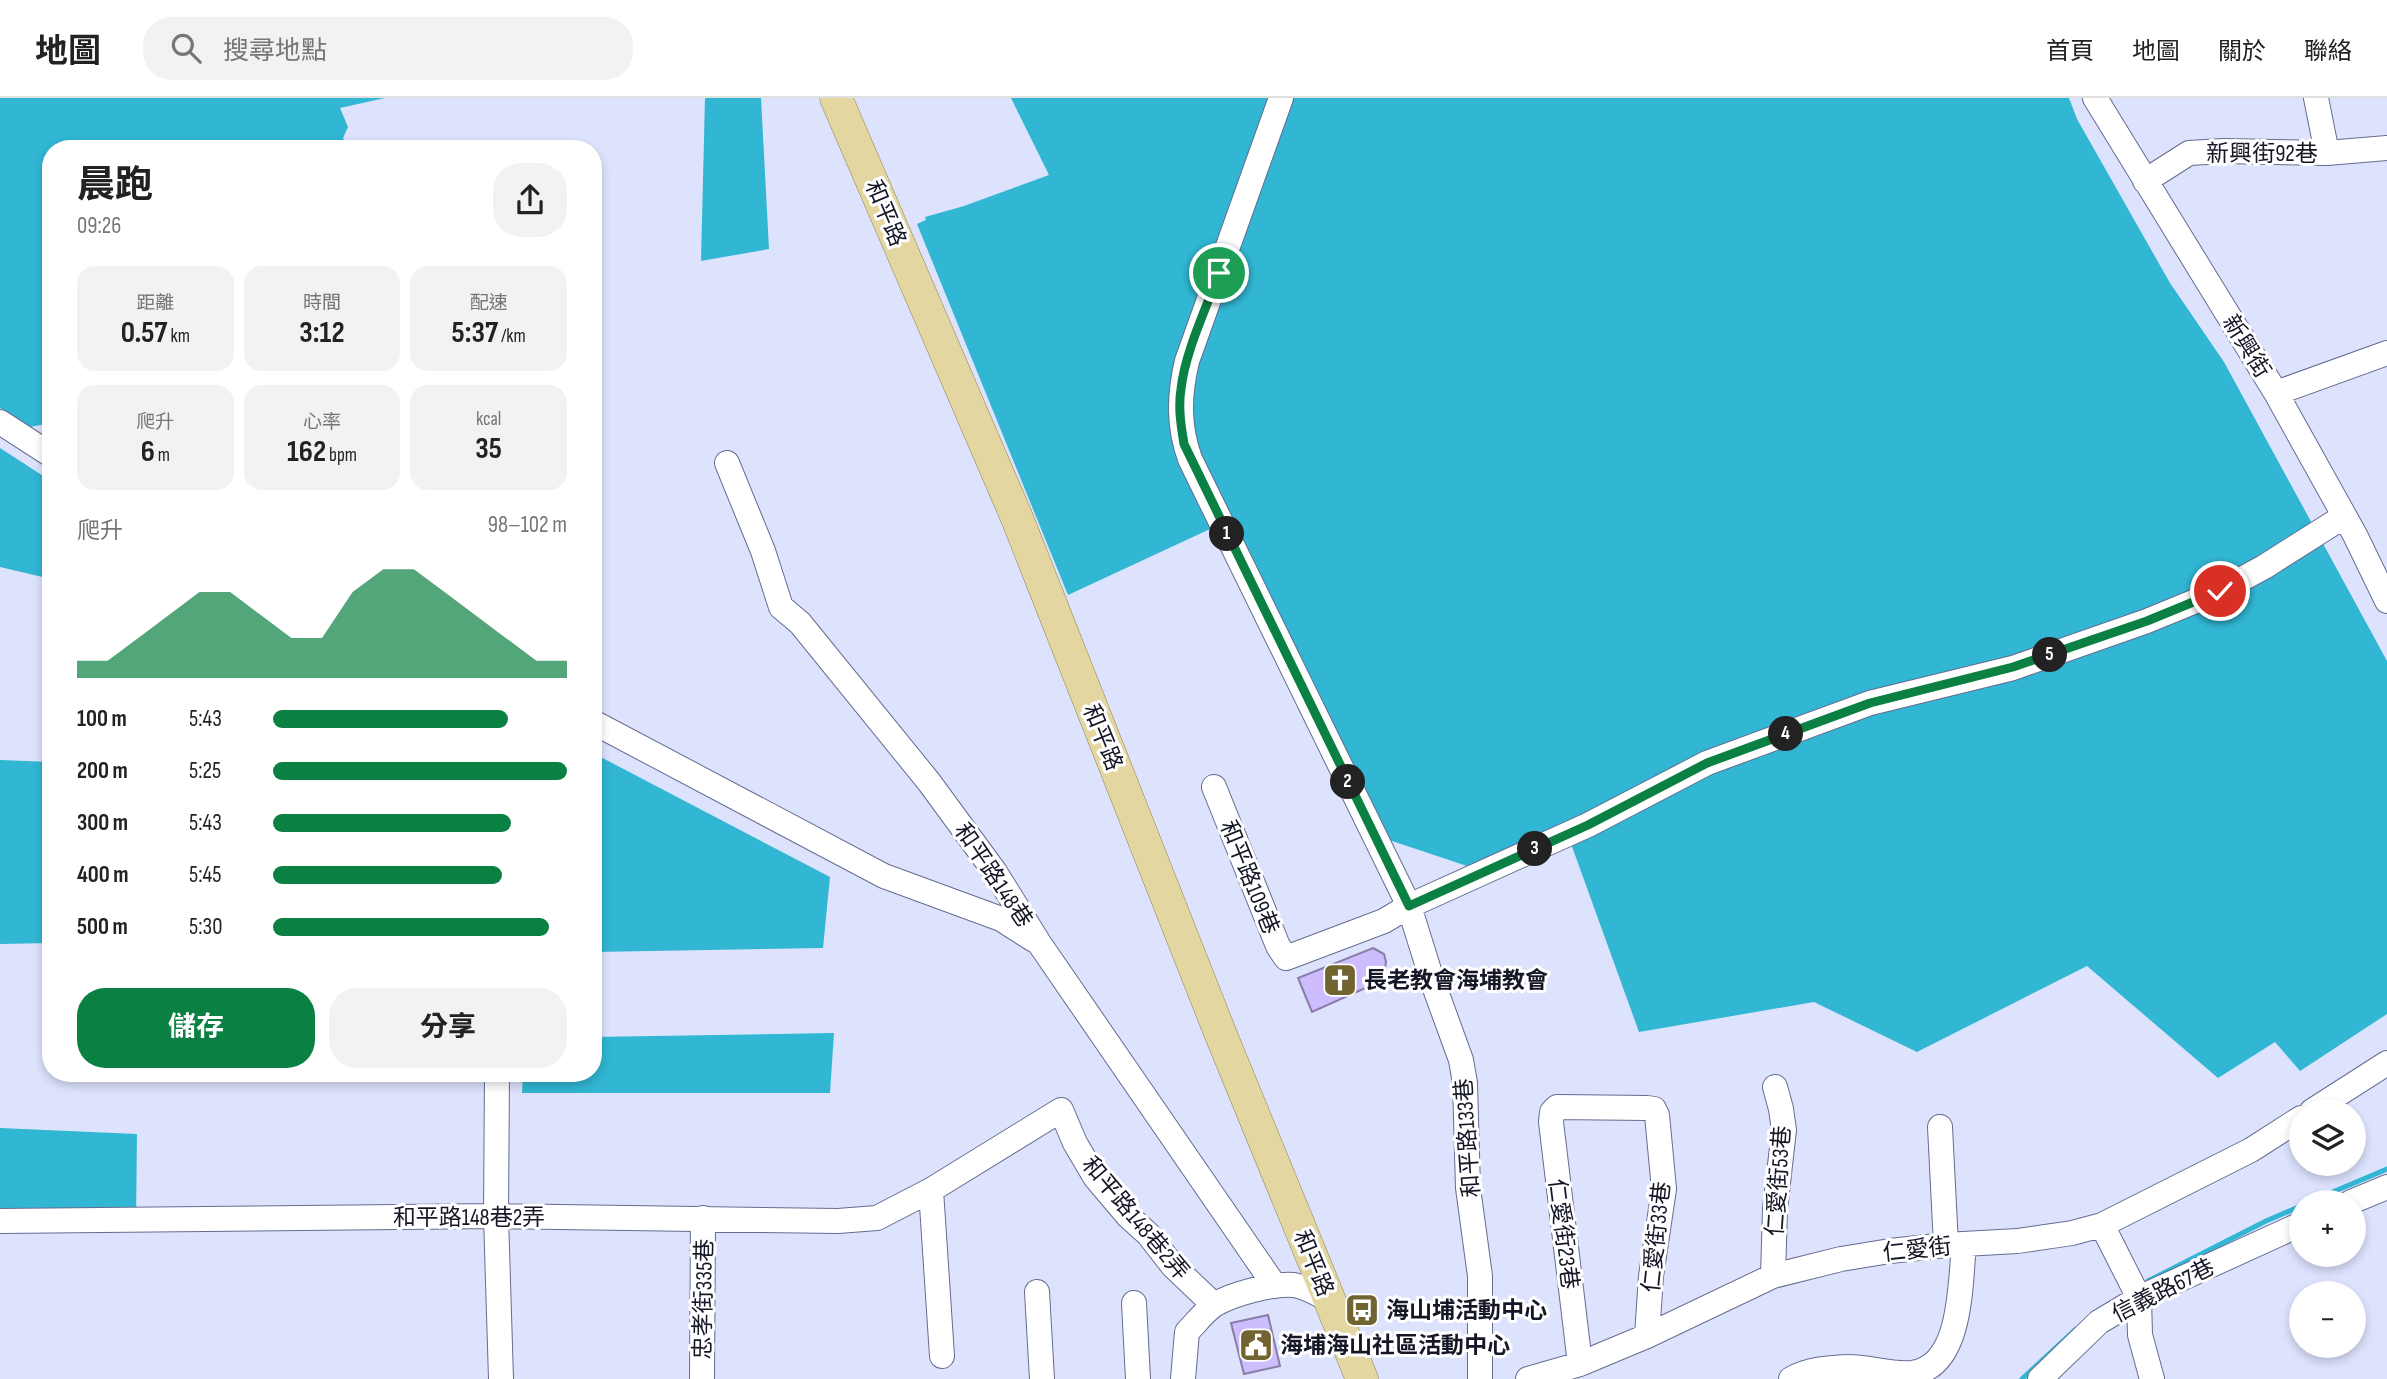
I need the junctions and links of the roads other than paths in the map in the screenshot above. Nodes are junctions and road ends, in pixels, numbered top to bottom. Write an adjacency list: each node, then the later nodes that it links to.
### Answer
1 (836, 98): 39 (main road, 和平路)
2 (1282, 98): 17 (street, 和平路133巷)
3 (2095, 98): 7 (street, 新興街)
4 (2316, 98): 6 (street)
5 (2387, 148): 6 (street, 新興街92巷)
6 (2327, 153): 7 (street, 新興街92巷)
7 (2145, 181): 9 (street, 新興街)
8 (2386, 357): 9 (street)
9 (2276, 393): 13 (street, 新興街)
10 (0, 422): 11 (street)
11 (42, 449)
12 (727, 463): 18 (street, 和平路148巷)
13 (2343, 517): 14 (street, 新興街); 17 (street)
14 (2385, 591)
15 (602, 727): 18 (street)
16 (1214, 787): 17 (street, 和平路109巷)
17 (1409, 906): 52 (street, 和平路133巷)
18 (1039, 943): 36 (street, 和平路148巷)
19 (2387, 1063): 22 (street)
20 (497, 1082): 29 (street)
21 (1775, 1087): 35 (street, 仁愛街53巷)
22 (2331, 1099)
23 (1558, 1107): 42 (street, 仁愛街33巷); 44 (street, 仁愛街23巷)
24 (2289, 1126): 32 (street, 仁愛街)
25 (1940, 1127): 34 (street)
26 (2387, 1187): 28 (street)
27 (932, 1190): 30 (street, 和平路148巷2弄); 41 (street, 和平路148巷2弄); 43 (street)
28 (2366, 1196)
29 (496, 1216): 30 (street, 和平路148巷2弄); 31 (street, 和平路148巷2弄); 46 (street)
30 (703, 1218): 47 (street, 忠孝街335巷)
31 (0, 1221)
32 (2102, 1225): 34 (street, 仁愛街); 37 (street)
33 (2289, 1229): 37 (street, 信義路67巷)
34 (1955, 1244): 35 (street, 仁愛街); 54 (street)
35 (1773, 1276): 42 (street, 仁愛街)
36 (1275, 1286): 39 (street); 41 (street)
37 (2134, 1287): 55 (street, 信義路67巷); 56 (street)
38 (1037, 1292): 48 (street)
39 (1329, 1300): 51 (main road, 和平路)
40 (1134, 1303): 49 (street)
41 (1214, 1305): 50 (street)
42 (1647, 1336): 44 (street, 仁愛街)
43 (942, 1356)
44 (1580, 1364): 45 (street, 仁愛街)
45 (1554, 1376): 53 (street, 仁愛街)
46 (501, 1379)
47 (702, 1379)
48 (1042, 1379)
49 (1138, 1379)
50 (1183, 1379)
51 (1362, 1379)
52 (1480, 1379)
53 (1528, 1379)
54 (1791, 1379)
55 (2040, 1379)
56 (2152, 1379)

